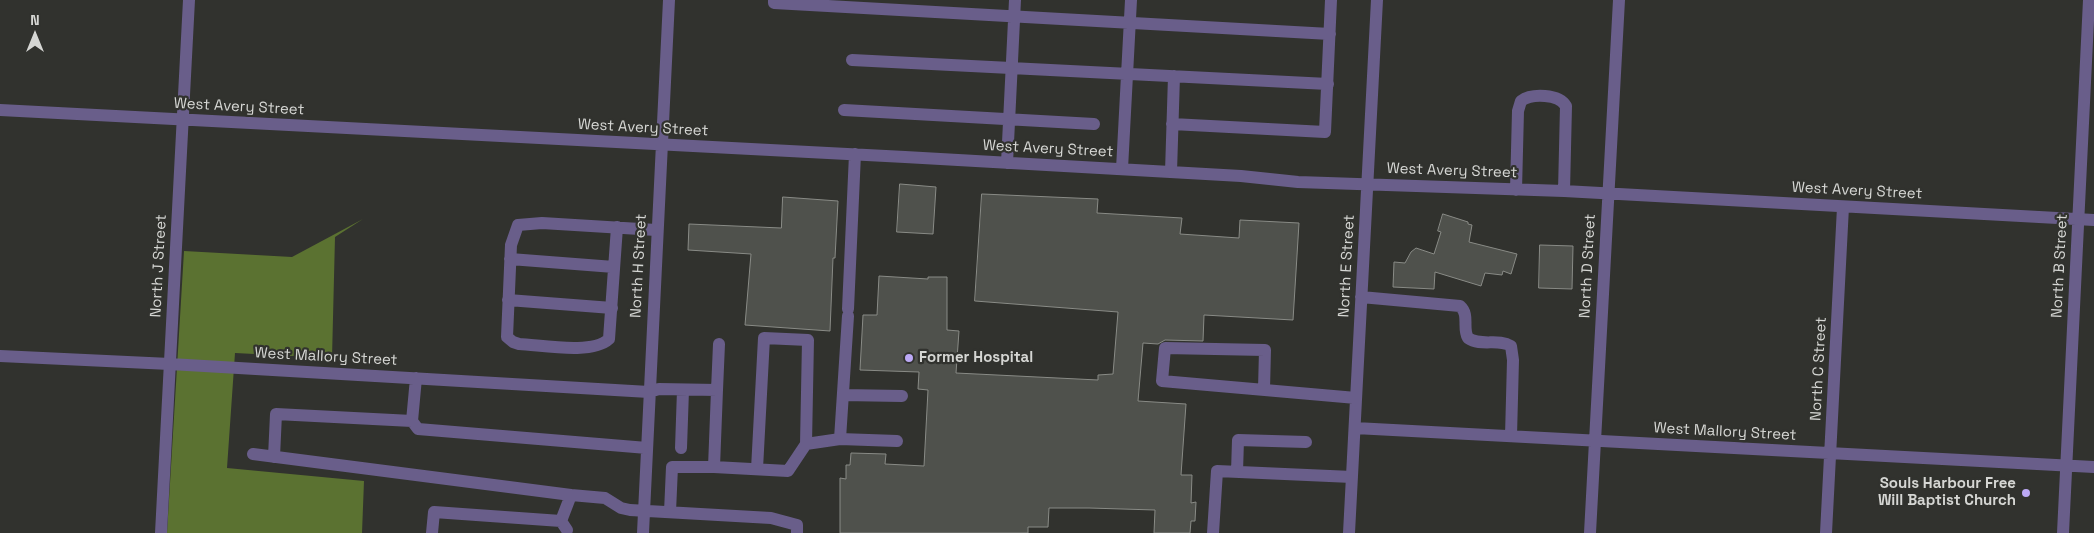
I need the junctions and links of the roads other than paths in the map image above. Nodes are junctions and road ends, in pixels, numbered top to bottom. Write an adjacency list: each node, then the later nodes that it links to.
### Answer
1 (189, 0): 20 (street, North J Street)
2 (669, 0): 24 (street, North H Street)
3 (774, 0): 10 (street)
4 (1016, 0): 10 (street)
5 (1131, 0): 11 (street)
6 (1331, 0): 12 (street)
7 (1377, 0): 29 (street, North E Street)
8 (1619, 0): 32 (street, North D Street)
9 (2089, 0): 34 (street, North B Street)
10 (1014, 16): 11 (street); 14 (street)
11 (1130, 23): 12 (street); 15 (street)
12 (1330, 34): 17 (street)
13 (852, 60): 14 (street)
14 (1012, 68): 15 (street); 21 (street)
15 (1127, 74): 16 (street); 27 (street)
16 (1174, 76): 17 (street); 23 (street)
17 (1328, 84): 23 (street)
18 (0, 110): 20 (street, West Avery Street)
19 (844, 110): 21 (street)
20 (183, 120): 24 (street, West Avery Street); 45 (street, North J Street)
21 (1009, 120): 22 (street); 26 (street)
22 (1094, 124)
23 (1172, 124): 28 (street)
24 (660, 145): 25 (street, West Avery Street); 37 (street, North H Street)
25 (855, 154): 26 (street, West Avery Street); 51 (street)
26 (1007, 163): 27 (street, West Avery Street)
27 (1122, 170): 28 (street, West Avery Street)
28 (1171, 172): 29 (street, West Avery Street)
29 (1367, 184): 30 (street, West Avery Street); 40 (street, North E Street)
30 (1516, 190): 31 (street, West Avery Street); 31 (street)
31 (1564, 191): 32 (street, West Avery Street)
32 (1608, 194): 33 (street, West Avery Street); 59 (street, North D Street)
33 (1843, 207): 34 (street, West Avery Street); 65 (street, North C Street)
34 (2079, 219): 35 (street, West Avery Street); 67 (street, North B Street)
35 (2094, 220)
36 (617, 227): 37 (street); 38 (street); 39 (street)
37 (656, 230): 50 (street, North H Street)
38 (510, 259): 39 (street); 41 (street)
39 (614, 267): 42 (street)
40 (1361, 297): 53 (street, North E Street); 56 (street)
41 (508, 300): 42 (street); 42 (street)
42 (612, 308)
43 (719, 344): 48 (street)
44 (0, 356): 45 (street, West Mallory Street)
45 (170, 364): 46 (street, West Mallory Street); 77 (street, North J Street)
46 (416, 378): 50 (street, West Mallory Street); 54 (street)
47 (684, 390): 48 (street, West Mallory Street); 50 (street, West Mallory Street); 63 (street)
48 (716, 390): 68 (street)
49 (1264, 390): 49 (street); 53 (street)
50 (649, 392): 62 (street, North H Street)
51 (843, 395): 52 (street); 57 (street)
52 (902, 396)
53 (1356, 398): 55 (street, North E Street)
54 (412, 420): 62 (street); 66 (street)
55 (1355, 428): 56 (street, West Mallory Street); 72 (street, North E Street)
56 (1512, 436): 59 (street, West Mallory Street)
57 (840, 439): 58 (street); 61 (street)
58 (897, 441)
59 (1595, 441): 65 (street, West Mallory Street); 83 (street, North D Street)
60 (1306, 442): 71 (street)
61 (806, 444): 70 (street); 70 (street)
62 (647, 448): 74 (street, North H Street)
63 (681, 448)
64 (253, 454): 66 (street)
65 (1830, 454): 67 (street, West Mallory Street); 84 (street, North C Street)
66 (274, 457): 73 (street)
67 (2066, 466): 69 (street, West Mallory Street); 85 (street, North B Street)
68 (714, 467): 70 (street); 75 (street)
69 (2094, 467)
70 (757, 469)
71 (1237, 472): 72 (street); 81 (street)
72 (1352, 477): 82 (street, North E Street)
73 (571, 495): 74 (street); 76 (street)
74 (644, 511): 75 (street); 79 (street, North H Street)
75 (670, 512): 80 (street)
76 (566, 529): 78 (street)
77 (161, 533)
78 (432, 533)
79 (643, 533)
80 (797, 533)
81 (1213, 533)
82 (1349, 533)
83 (1590, 533)
84 (1826, 533)
85 (2063, 533)

